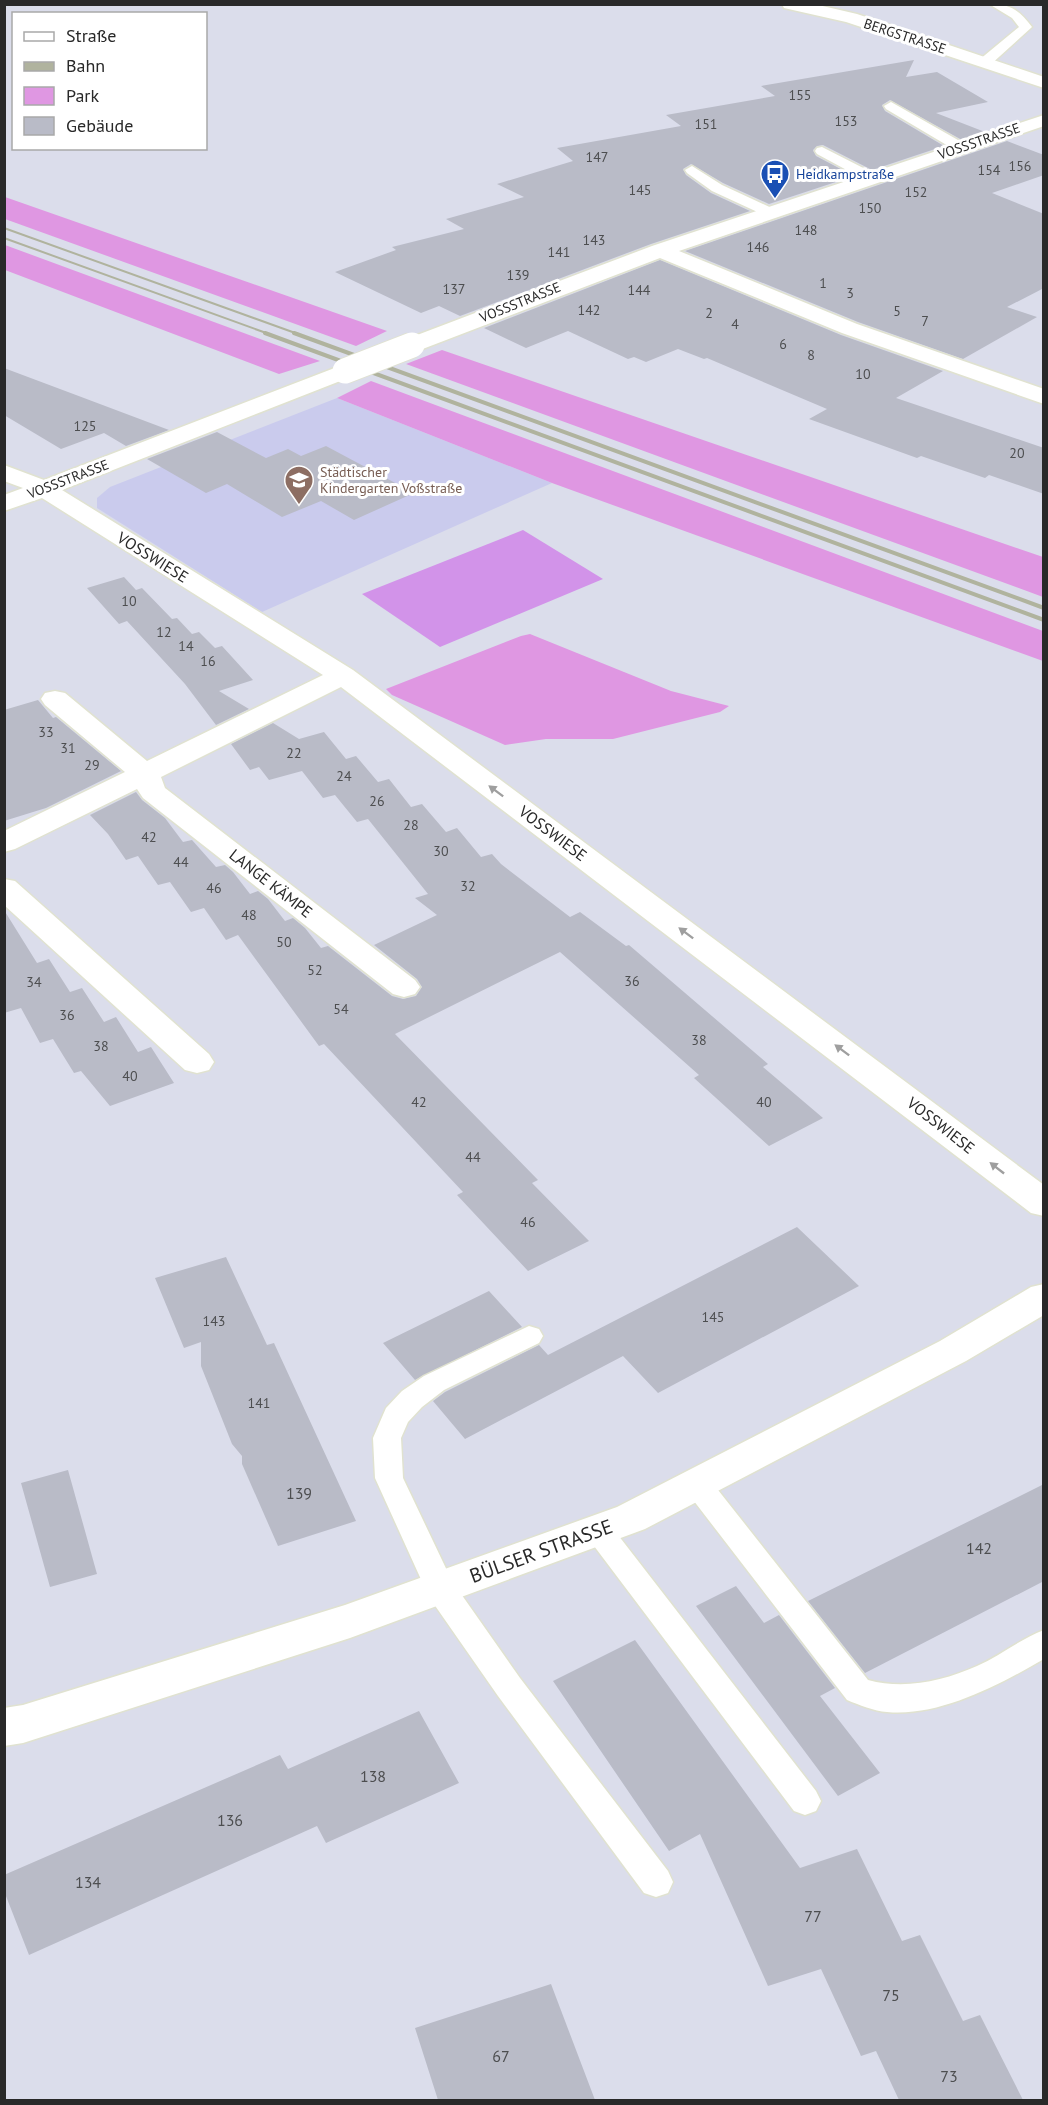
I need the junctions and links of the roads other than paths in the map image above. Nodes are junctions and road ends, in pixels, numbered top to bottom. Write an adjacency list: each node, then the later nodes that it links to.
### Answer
1 (790, 4): 3 (street, BERGSTRASSE)
2 (995, 4): 3 (lane)
3 (984, 63): 4 (street, BERGSTRASSE)
4 (1044, 83)
5 (891, 106): 7 (lane)
6 (1044, 120): 7 (street, VOSSSTRASSE)
7 (960, 147): 10 (street, VOSSSTRASSE)
8 (822, 151): 10 (lane)
9 (692, 170): 11 (lane)
10 (872, 178): 11 (street, VOSSSTRASSE)
11 (771, 213): 12 (street, VOSSSTRASSE)
12 (659, 250): 13 (street); 15 (street, VOSSSTRASSE, bridge)
13 (1038, 390)
14 (4, 472): 15 (street, VOSSWIESE)
15 (44, 488): 16 (street, VOSSSTRASSE); 17 (street, VOSSWIESE)
16 (4, 504)
17 (343, 676): 19 (street); 24 (street, VOSSWIESE, one-way to 17)
18 (55, 699): 19 (street, LANGE KÄMPE)
19 (145, 774): 20 (street); 22 (street, LANGE KÄMPE)
20 (4, 843)
21 (4, 888): 23 (street)
22 (404, 987)
23 (198, 1062)
24 (1044, 1204)
25 (1044, 1297): 27 (street, BÜLSER STRASSE)
26 (529, 1336): 29 (lane)
27 (697, 1484): 28 (street, BÜLSER STRASSE); 30 (lane)
28 (598, 1530): 29 (street, BÜLSER STRASSE); 32 (lane)
29 (440, 1588): 31 (street, BÜLSER STRASSE); 33 (lane)
30 (1044, 1643)
31 (4, 1727)
32 (805, 1801)
33 (656, 1882)

